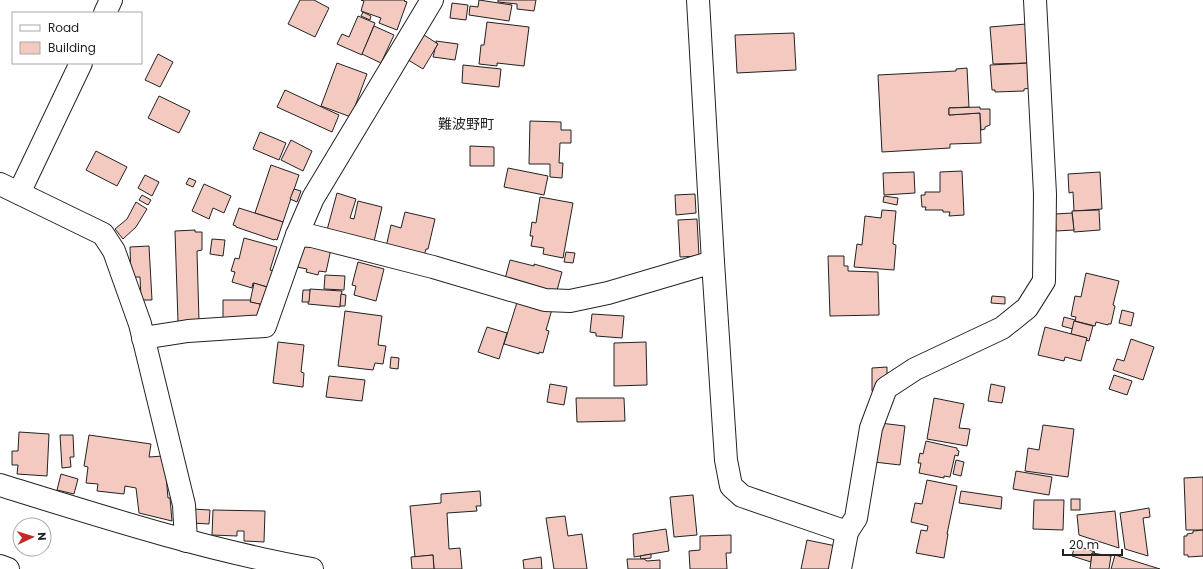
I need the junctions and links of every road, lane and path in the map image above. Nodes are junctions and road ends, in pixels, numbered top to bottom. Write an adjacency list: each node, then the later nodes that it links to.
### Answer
1 (111, 0): 5 (street)
2 (432, 0): 8 (street)
3 (698, 0): 9 (street)
4 (1035, 0): 12 (street)
5 (105, 12)
6 (80, 64): 7 (street)
7 (9, 189): 10 (street)
8 (297, 235): 9 (street); 10 (street)
9 (713, 262): 12 (street)
10 (143, 338): 13 (street)
11 (0, 485): 13 (street)
12 (847, 532): 17 (street)
13 (186, 541): 16 (street)
14 (0, 566): 15 (street)
15 (8, 569)
16 (312, 569)
17 (840, 569)

